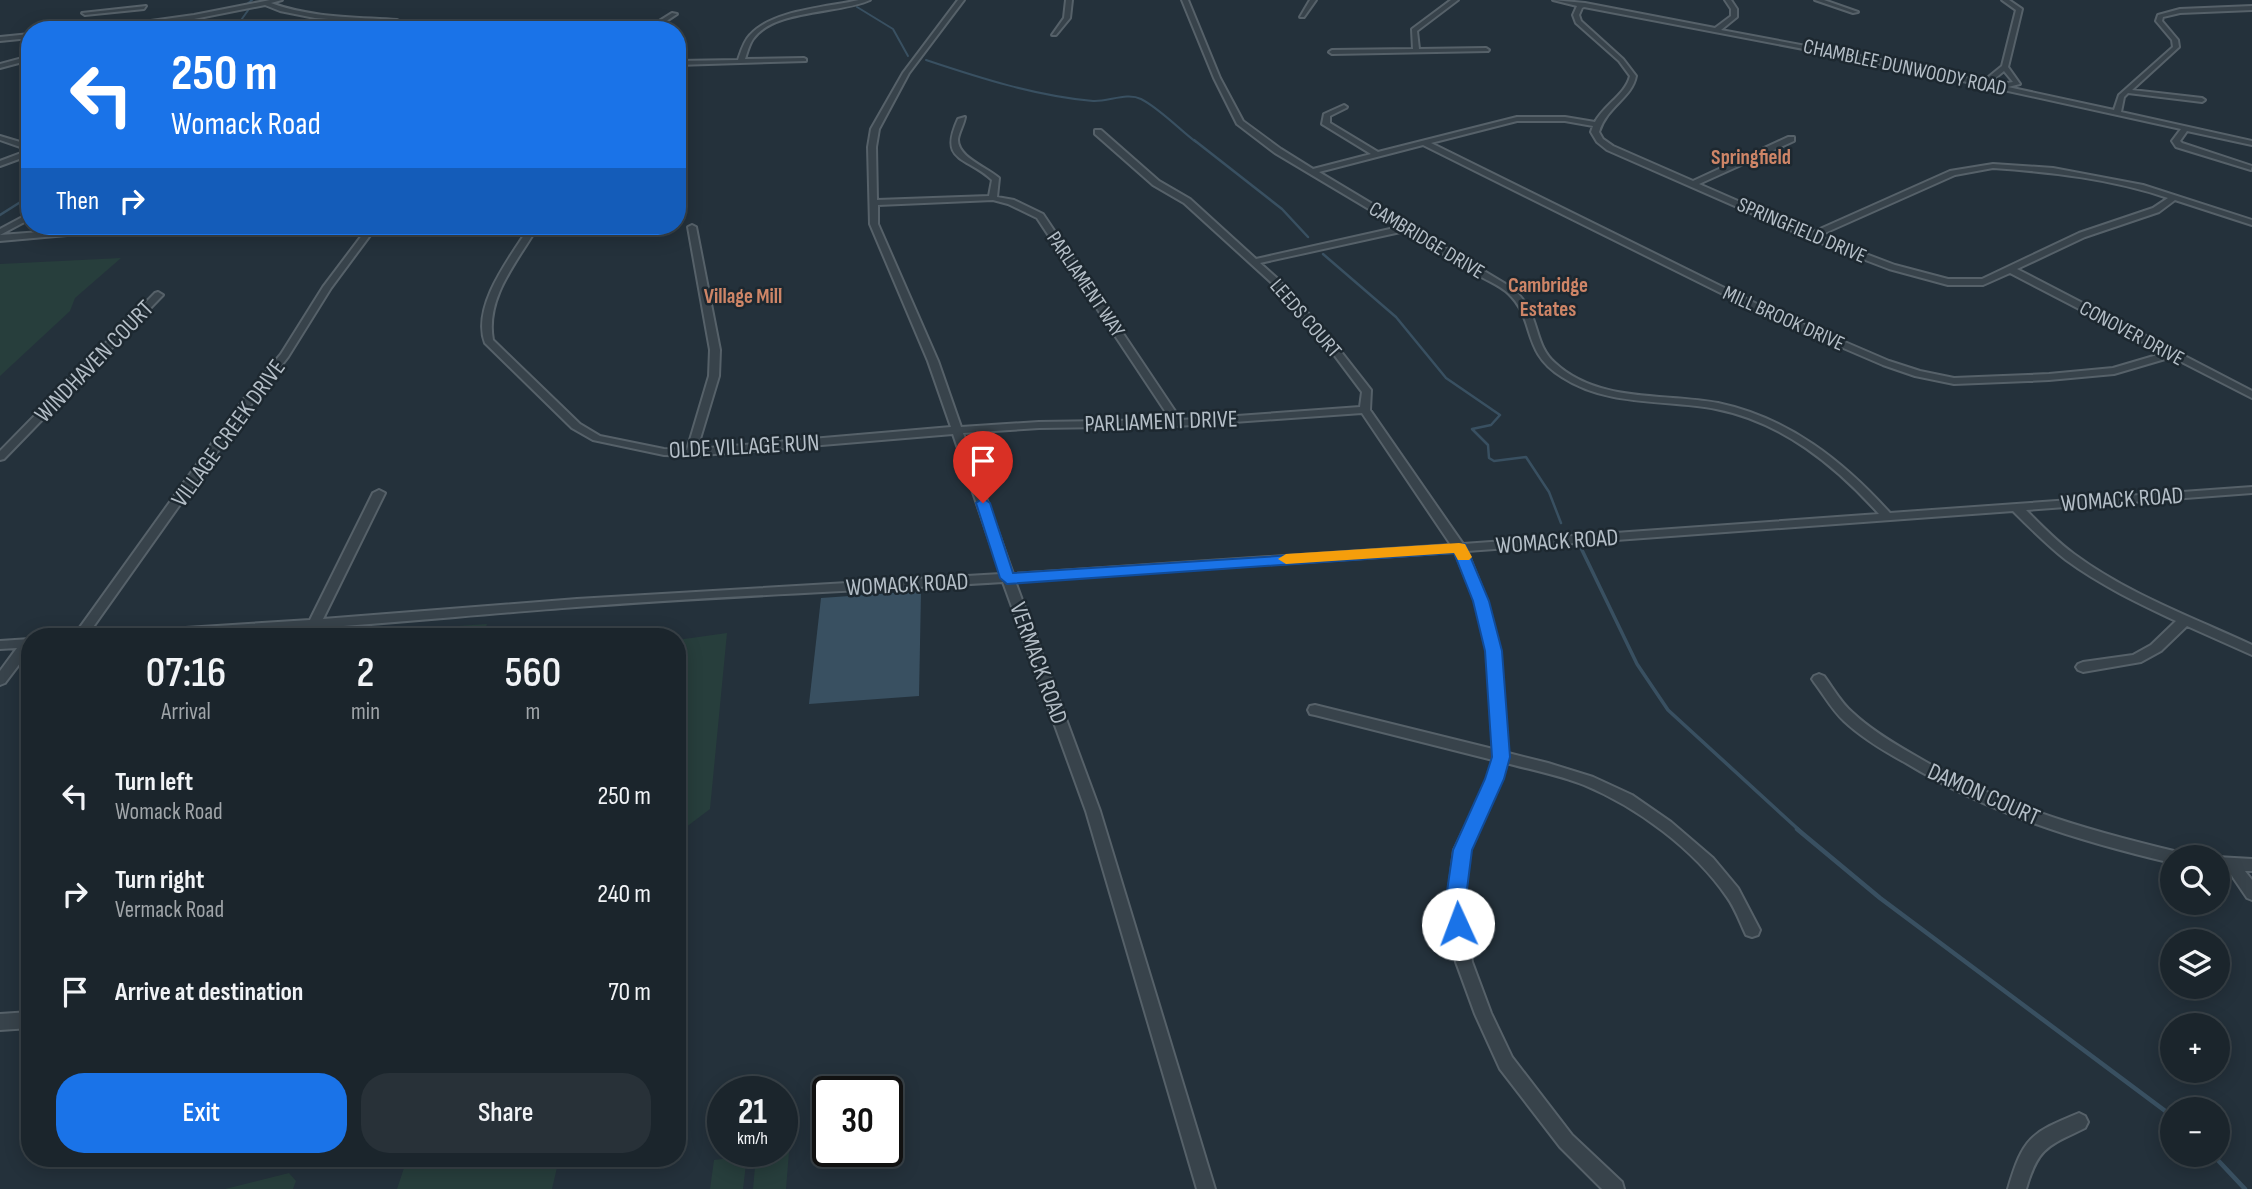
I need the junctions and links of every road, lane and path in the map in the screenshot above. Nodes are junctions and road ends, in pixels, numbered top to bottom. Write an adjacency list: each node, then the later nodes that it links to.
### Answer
1 (150, 0): 15 (street)
2 (279, 0): 13 (street)
3 (867, 0): 34 (street)
4 (961, 0): 60 (street, VERMACK ROAD)
5 (1069, 0): 26 (street)
6 (1185, 0): 56 (street, CAMBRIDGE DRIVE)
7 (1313, 0): 20 (street)
8 (1455, 0): 30 (street)
9 (1556, 0): 14 (street, CHAMBLEE DUNWOODY ROAD)
10 (1728, 0): 25 (street)
11 (1818, 0): 17 (street)
12 (2005, 0): 37 (street)
13 (267, 3): 22 (street); 23 (street)
14 (1585, 5): 25 (street, CHAMBLEE DUNWOODY ROAD); 44 (street)
15 (144, 7): 18 (street); 21 (street)
16 (2252, 8): 39 (street)
17 (1855, 12)
18 (85, 13)
19 (674, 14): 24 (street)
20 (1302, 16)
21 (136, 21)
22 (158, 21)
23 (366, 21)
24 (663, 21)
25 (1718, 29): 38 (street, CHAMBLEE DUNWOODY ROAD)
26 (1054, 34)
27 (21, 37): 28 (street)
28 (0, 39)
29 (1486, 50): 30 (street)
30 (1416, 51): 31 (street)
31 (1332, 52)
32 (21, 60): 36 (street)
33 (804, 60): 34 (street)
34 (741, 61): 35 (street)
35 (686, 63)
36 (0, 66)
37 (2005, 67): 38 (street); 38 (street)
38 (2000, 86): 42 (street, CHAMBLEE DUNWOODY ROAD)
39 (2127, 90): 40 (street); 42 (street)
40 (2202, 100)
41 (1344, 107): 53 (street)
42 (2118, 112): 45 (street, CHAMBLEE DUNWOODY ROAD)
43 (962, 119): 59 (street)
44 (1597, 124): 49 (street); 57 (street, SPRINGFIELD DRIVE)
45 (2186, 127): 50 (street, CHAMBLEE DUNWOODY ROAD); 55 (street)
46 (1098, 132): 70 (street, LEEDS COURT)
47 (0, 138): 51 (street)
48 (1791, 139): 57 (street)
49 (1422, 142): 53 (street); 73 (street, MILL BROOK DRIVE)
50 (2252, 142)
51 (21, 146)
52 (21, 154): 54 (street)
53 (1377, 154): 56 (street)
54 (0, 164)
55 (2251, 168)
56 (1314, 171): 64 (street, CAMBRIDGE DRIVE)
57 (1693, 184): 69 (street, SPRINGFIELD DRIVE)
58 (2175, 197): 62 (street); 69 (street); 71 (street, SPRINGFIELD DRIVE)
59 (993, 198): 60 (street, PARLIAMENT WAY); 76 (street, PARLIAMENT WAY)
60 (875, 203): 77 (street, VERMACK ROAD)
61 (21, 221): 68 (street)
62 (2252, 223)
63 (692, 227): 78 (street)
64 (1406, 228): 70 (street); 83 (street, CAMBRIDGE DRIVE)
65 (21, 235): 68 (street)
66 (366, 235): 88 (street, VILLAGE CREEK DRIVE)
67 (529, 235): 78 (street, OLDE VILLAGE RUN)
68 (0, 236)
69 (1811, 236): 71 (street, SPRINGFIELD DRIVE)
70 (1254, 262): 75 (street, LEEDS COURT)
71 (2011, 270): 73 (street, CONOVER DRIVE)
72 (158, 295): 79 (street, WINDHAVEN COURT)
73 (2172, 354): 74 (street, CONOVER DRIVE)
74 (2252, 395)
75 (1364, 410): 76 (street, PARLIAMENT DRIVE); 84 (street, LEEDS COURT)
76 (1178, 423): 77 (street, PARLIAMENT DRIVE)
77 (958, 430): 78 (street, OLDE VILLAGE RUN); 85 (street, VERMACK ROAD)
78 (691, 453)
79 (0, 457)
80 (2252, 489): 82 (street, WOMACK ROAD)
81 (379, 492): 89 (street)
82 (2016, 507): 83 (street, WOMACK ROAD); 86 (street)
83 (1886, 516): 84 (street, WOMACK ROAD)
84 (1459, 548): 85 (street, WOMACK ROAD); 99 (street)
85 (1007, 578): 87 (street, WOMACK ROAD); 109 (street, VERMACK ROAD)
86 (2186, 619): 93 (street); 95 (street)
87 (331, 623): 89 (street, WOMACK ROAD); 90 (street)
88 (85, 628)
89 (306, 628)
90 (326, 628)
91 (21, 644): 92 (street)
92 (0, 645)
93 (2252, 650)
94 (21, 653): 97 (street)
95 (2083, 667)
96 (1819, 679): 100 (street, DAMON COURT)
97 (0, 680)
98 (1315, 710): 99 (street)
99 (1501, 757): 105 (street); 110 (street)
100 (2160, 854)
101 (2230, 864): 102 (street)
102 (2252, 865)
103 (2230, 869): 104 (street)
104 (2252, 893)
105 (1752, 930)
106 (21, 1021): 107 (street)
107 (0, 1022)
108 (2079, 1122): 111 (street)
109 (1206, 1189)
110 (1615, 1189)
111 (2017, 1189)

